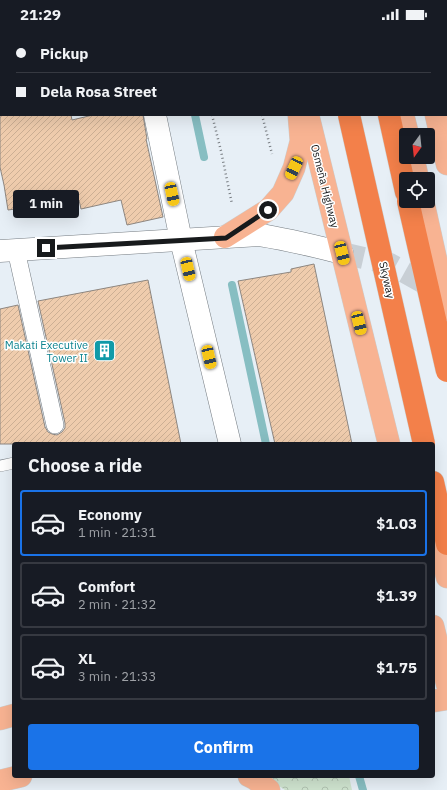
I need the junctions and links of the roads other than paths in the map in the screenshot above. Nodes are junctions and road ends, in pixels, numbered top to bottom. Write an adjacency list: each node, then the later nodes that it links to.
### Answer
1 (155, 116): 15 (street)
2 (299, 116): 14 (main road)
3 (308, 116): 17 (main road, Osmeña Highway)
4 (342, 116): 23 (main road)
5 (349, 116): 24 (highway, Skyway, bridge)
6 (388, 116): 11 (highway)
7 (403, 116): 9 (main road)
8 (436, 116): 10 (main road)
9 (406, 128)
10 (447, 164)
11 (401, 172)
12 (410, 208): 19 (highway, bridge)
13 (425, 208): 18 (main road, bridge)
14 (231, 234): 15 (street); 17 (street)
15 (181, 240): 16 (street); 21 (street)
16 (8, 251): 20 (street)
17 (342, 253): 22 (main road, Osmeña Highway)
18 (447, 309)
19 (447, 371)
20 (55, 425)
21 (230, 442)
22 (389, 442)
23 (417, 442)
24 (424, 442)
25 (12, 463): 26 (lane)
26 (0, 466)
27 (435, 491): 29 (highway)
28 (435, 525): 30 (main road)
29 (447, 544)
30 (447, 577)
31 (438, 640): 32 (main road)
32 (447, 684)
33 (447, 699): 34 (main road)
34 (435, 701)
35 (12, 716): 36 (main road)
36 (0, 718)
37 (13, 778): 39 (main road)
38 (255, 778): 40 (main road)
39 (0, 781)
40 (269, 790)

